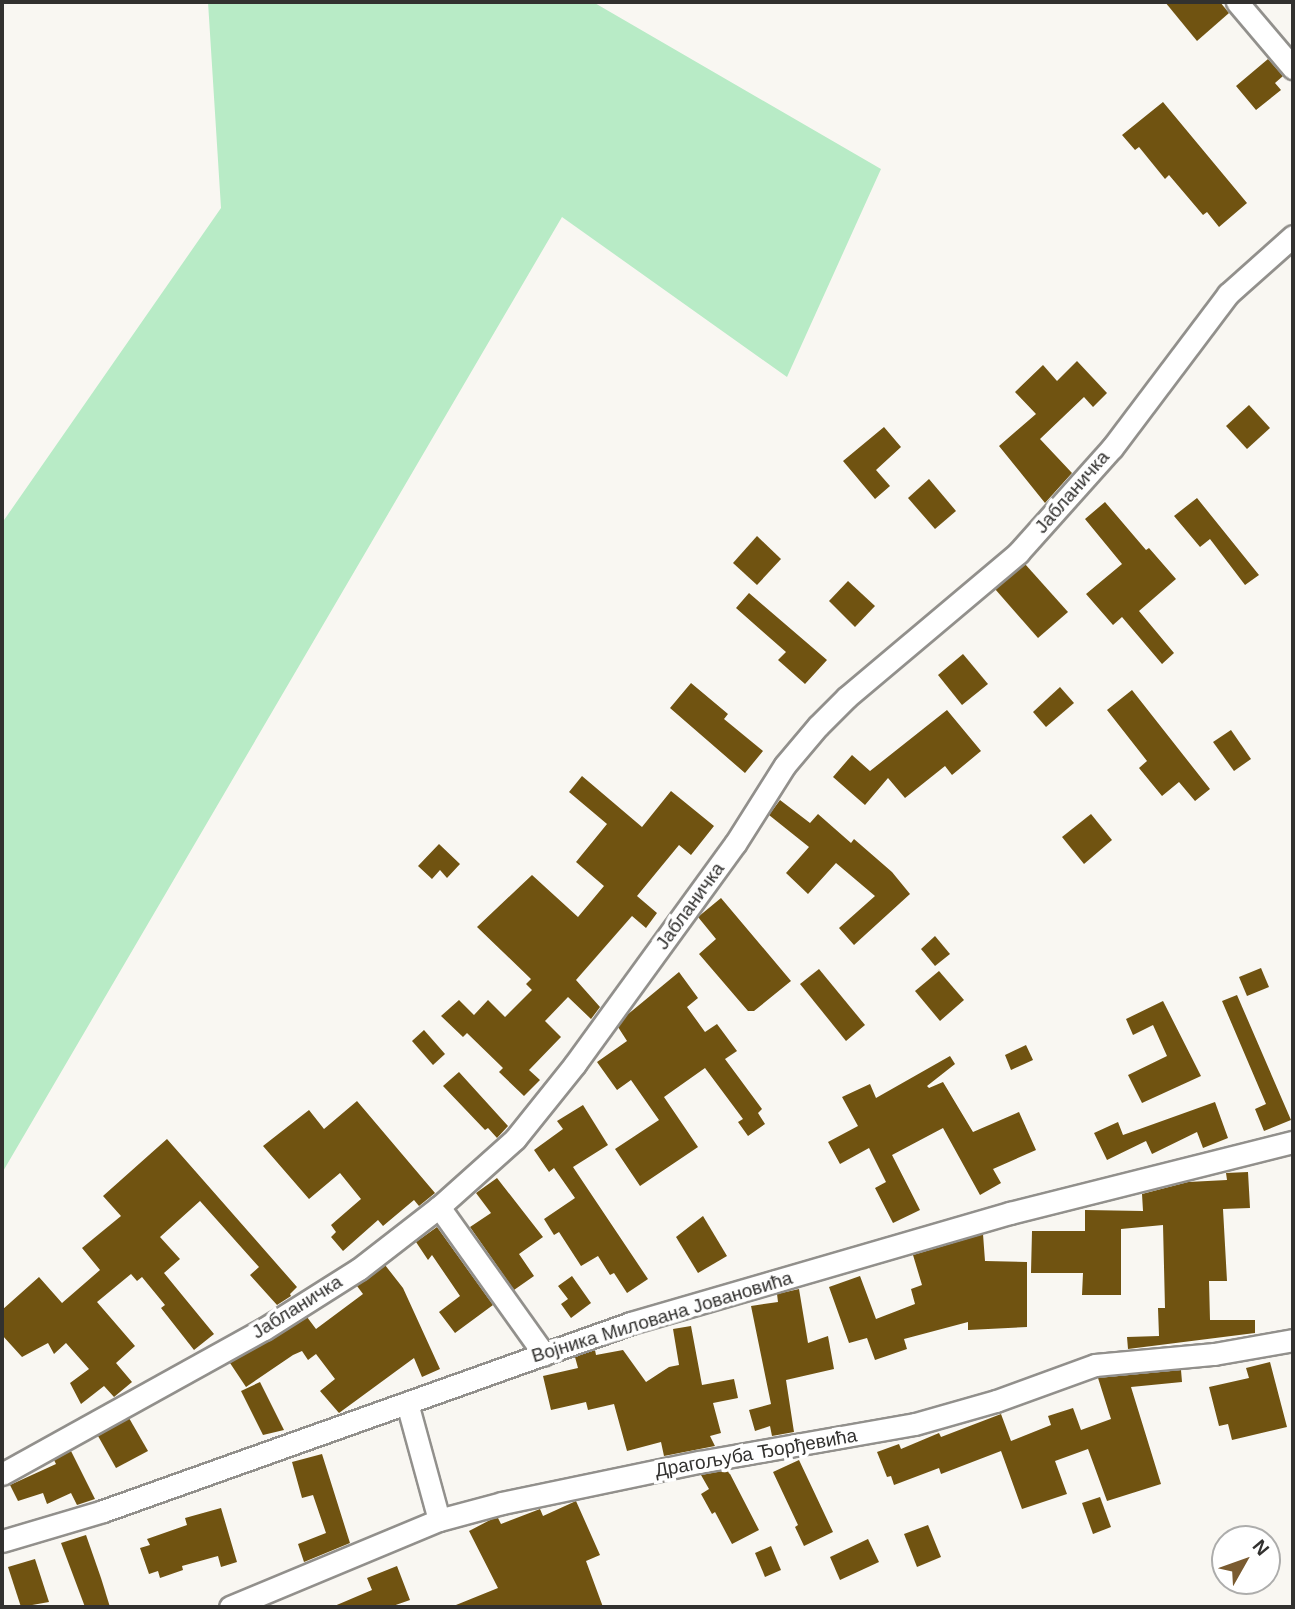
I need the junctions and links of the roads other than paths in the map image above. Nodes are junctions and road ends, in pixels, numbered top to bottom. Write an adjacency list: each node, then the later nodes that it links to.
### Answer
1 (1237, 2): 2 (street)
2 (1293, 68)
3 (1293, 236): 5 (street, Јабланичка)
4 (1293, 1142): 7 (street, Војника Милована Јовановића)
5 (439, 1207): 7 (street); 9 (street, Јабланичка)
6 (1293, 1340): 10 (street, Драгољуба Ђорђевића)
7 (544, 1354): 8 (street, Војника Милована Јовановића)
8 (407, 1403): 10 (street); 11 (street, Војника Милована Јовановића)
9 (2, 1474)
10 (439, 1520): 12 (street, Драгољуба Ђорђевића)
11 (2, 1541)
12 (230, 1607)

